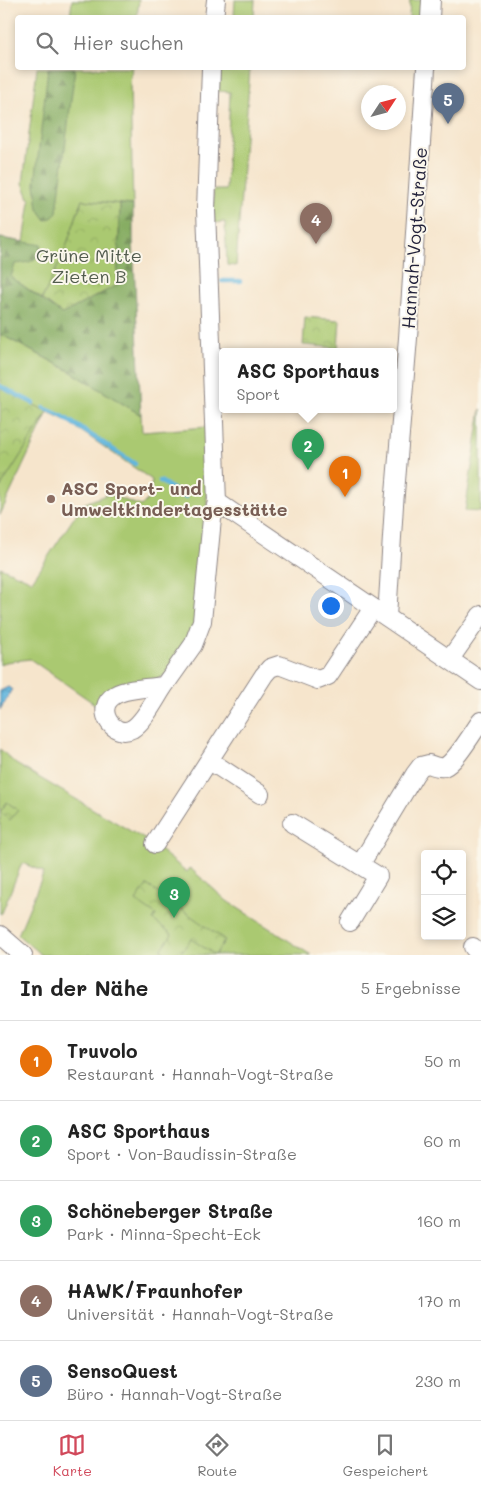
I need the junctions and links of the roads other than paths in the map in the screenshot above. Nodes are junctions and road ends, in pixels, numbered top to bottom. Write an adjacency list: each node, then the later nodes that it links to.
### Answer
1 (216, 0): 3 (street)
2 (431, 0): 4 (street)
3 (214, 15)
4 (430, 15)
5 (211, 70): 7 (street)
6 (426, 70): 8 (street, Hannah-Vogt-Straße)
7 (217, 502): 8 (street); 12 (street)
8 (380, 612): 10 (street); 14 (street)
9 (481, 615): 10 (street)
10 (450, 659): 11 (street)
11 (481, 681)
12 (164, 686)
13 (481, 721): 18 (street)
14 (210, 761): 15 (street); 17 (street)
15 (260, 794)
16 (292, 823): 18 (street)
17 (156, 844)
18 (360, 865): 19 (street)
19 (350, 922)
20 (0, 935): 21 (street)
21 (23, 955)

